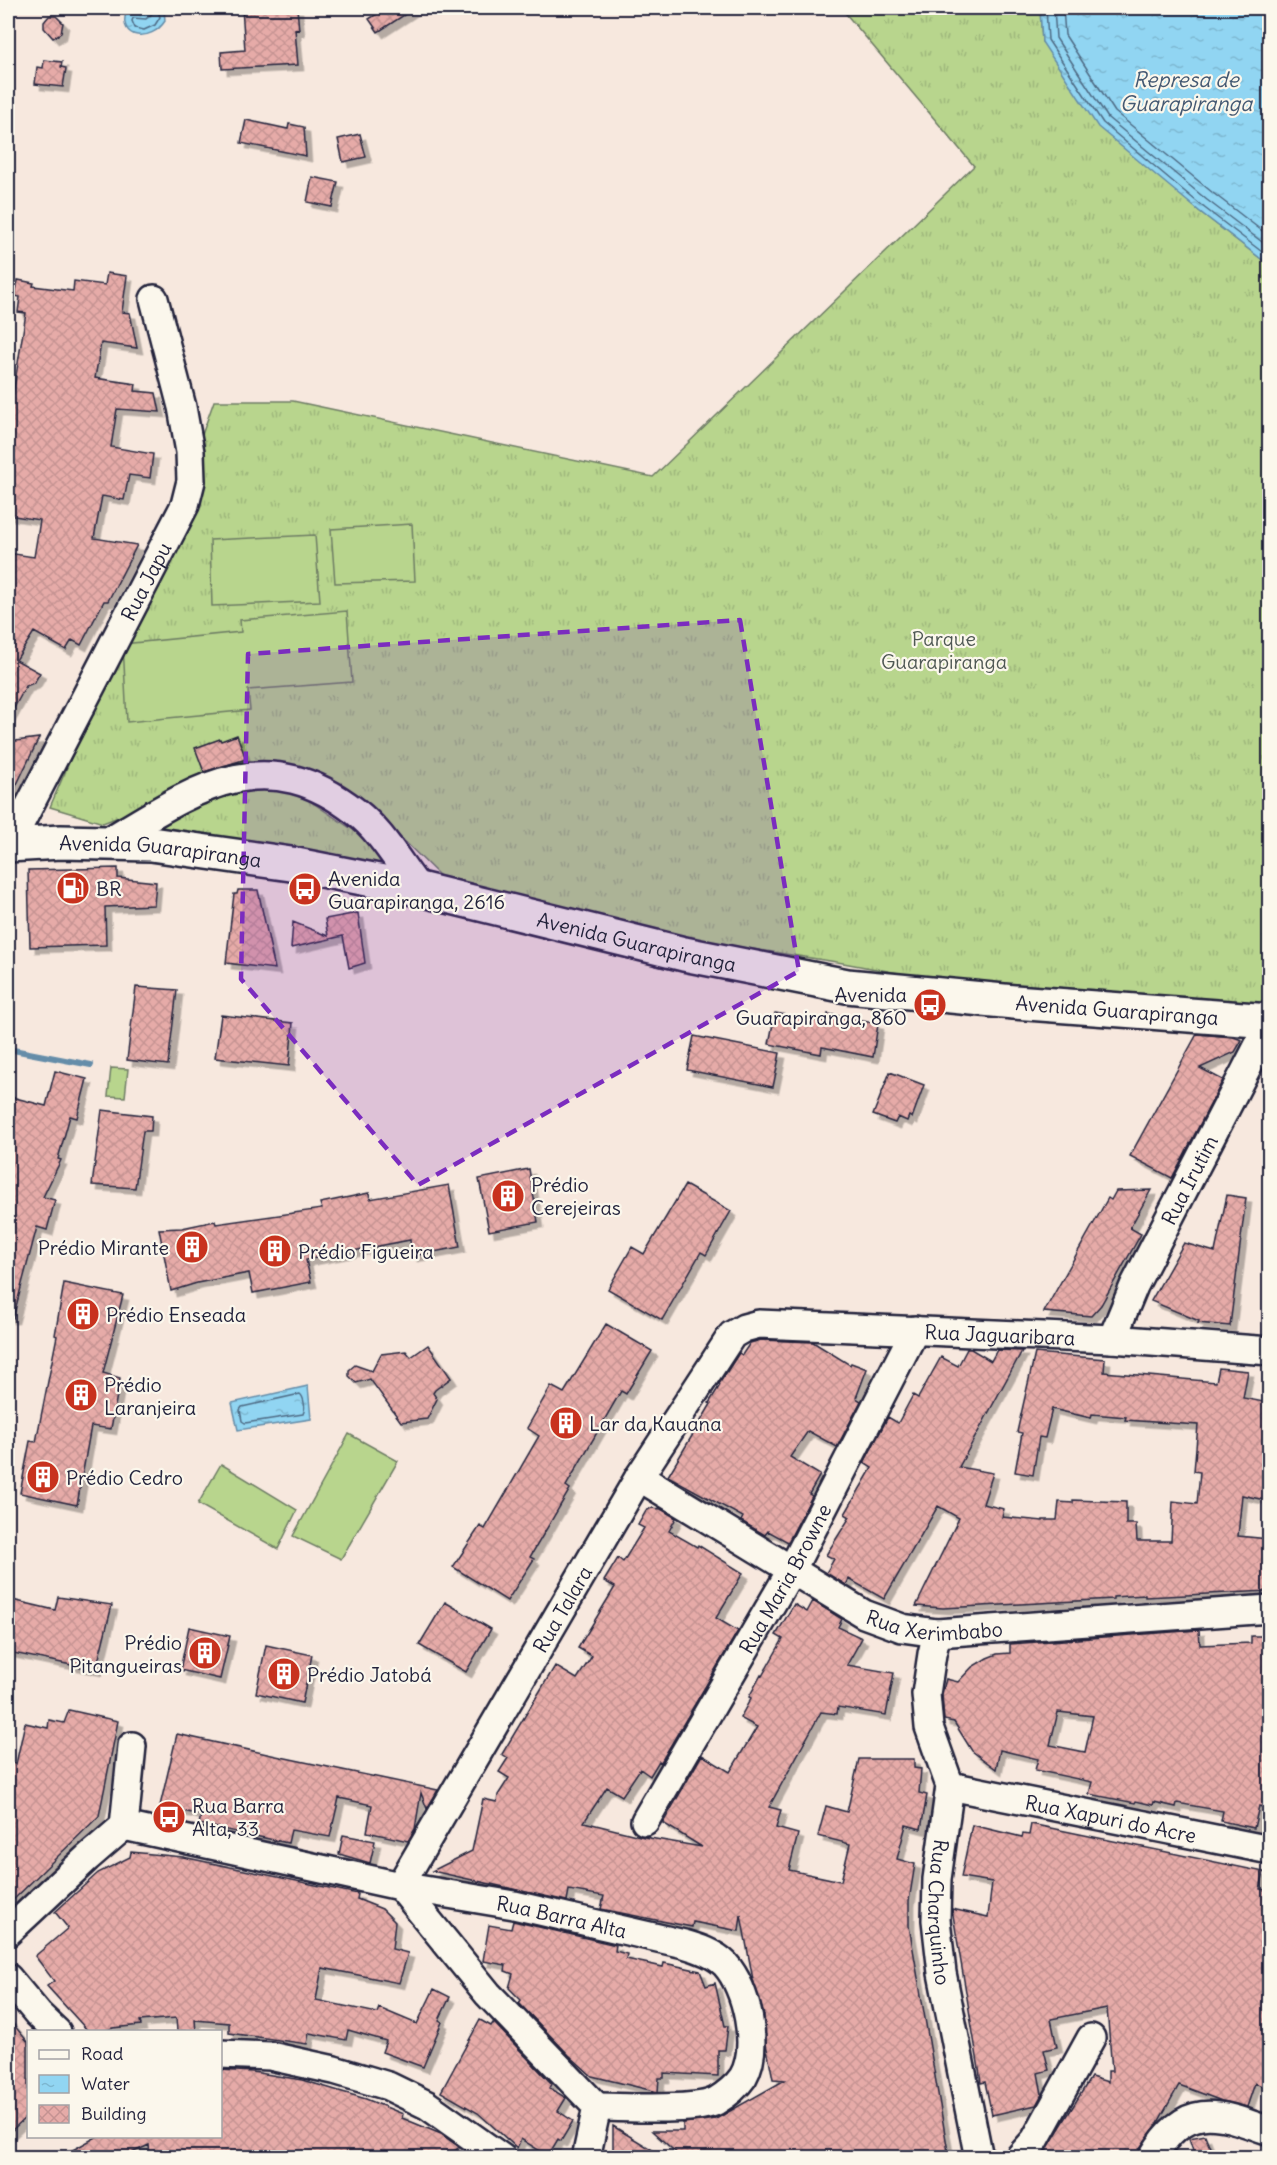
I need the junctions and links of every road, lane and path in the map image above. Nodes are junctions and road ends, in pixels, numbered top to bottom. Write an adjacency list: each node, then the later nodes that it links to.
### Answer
1 (154, 299): 3 (street, Rua Japu)
2 (107, 842): 3 (main road, Avenida Guarapiranga); 4 (main road, Avenida Guarapiranga); 4 (street)
3 (8, 845)
4 (419, 889): 5 (main road, Avenida Guarapiranga)
5 (1269, 1022): 8 (street, Rua Irutim)
6 (915, 1330): 7 (street, Rua Jaguaribara); 8 (street, Rua Jaguaribara); 11 (street, Rua Maria Browne)
7 (732, 1335): 10 (street, Rua Talara)
8 (1112, 1339): 9 (street, Rua Jaguaribara)
9 (1269, 1352)
10 (639, 1477): 11 (street, Rua Xerimbabo); 19 (street, Rua Talara)
11 (792, 1569): 13 (street, Rua Xerimbabo); 16 (street, Rua Maria Browne)
12 (1269, 1609): 13 (street, Rua Xerimbabo)
13 (937, 1633): 15 (street, Rua Charquinho)
14 (132, 1746): 17 (street)
15 (950, 1786): 18 (street, Rua Xapuri do Acre); 29 (street, Rua Charquinho)
16 (645, 1821)
17 (124, 1826): 19 (street, Rua Barra Alta); 20 (street)
18 (1269, 1850)
19 (400, 1886): 25 (street); 25 (street, Rua Barra Alta)
20 (8, 1932)
21 (8, 1978): 22 (street)
22 (56, 2030)
23 (1091, 2038): 30 (street)
24 (222, 2054): 27 (street)
25 (597, 2107): 28 (street)
26 (1269, 2131): 31 (street)
27 (502, 2157)
28 (586, 2157)
29 (979, 2157)
30 (1019, 2157)
31 (1152, 2157)

